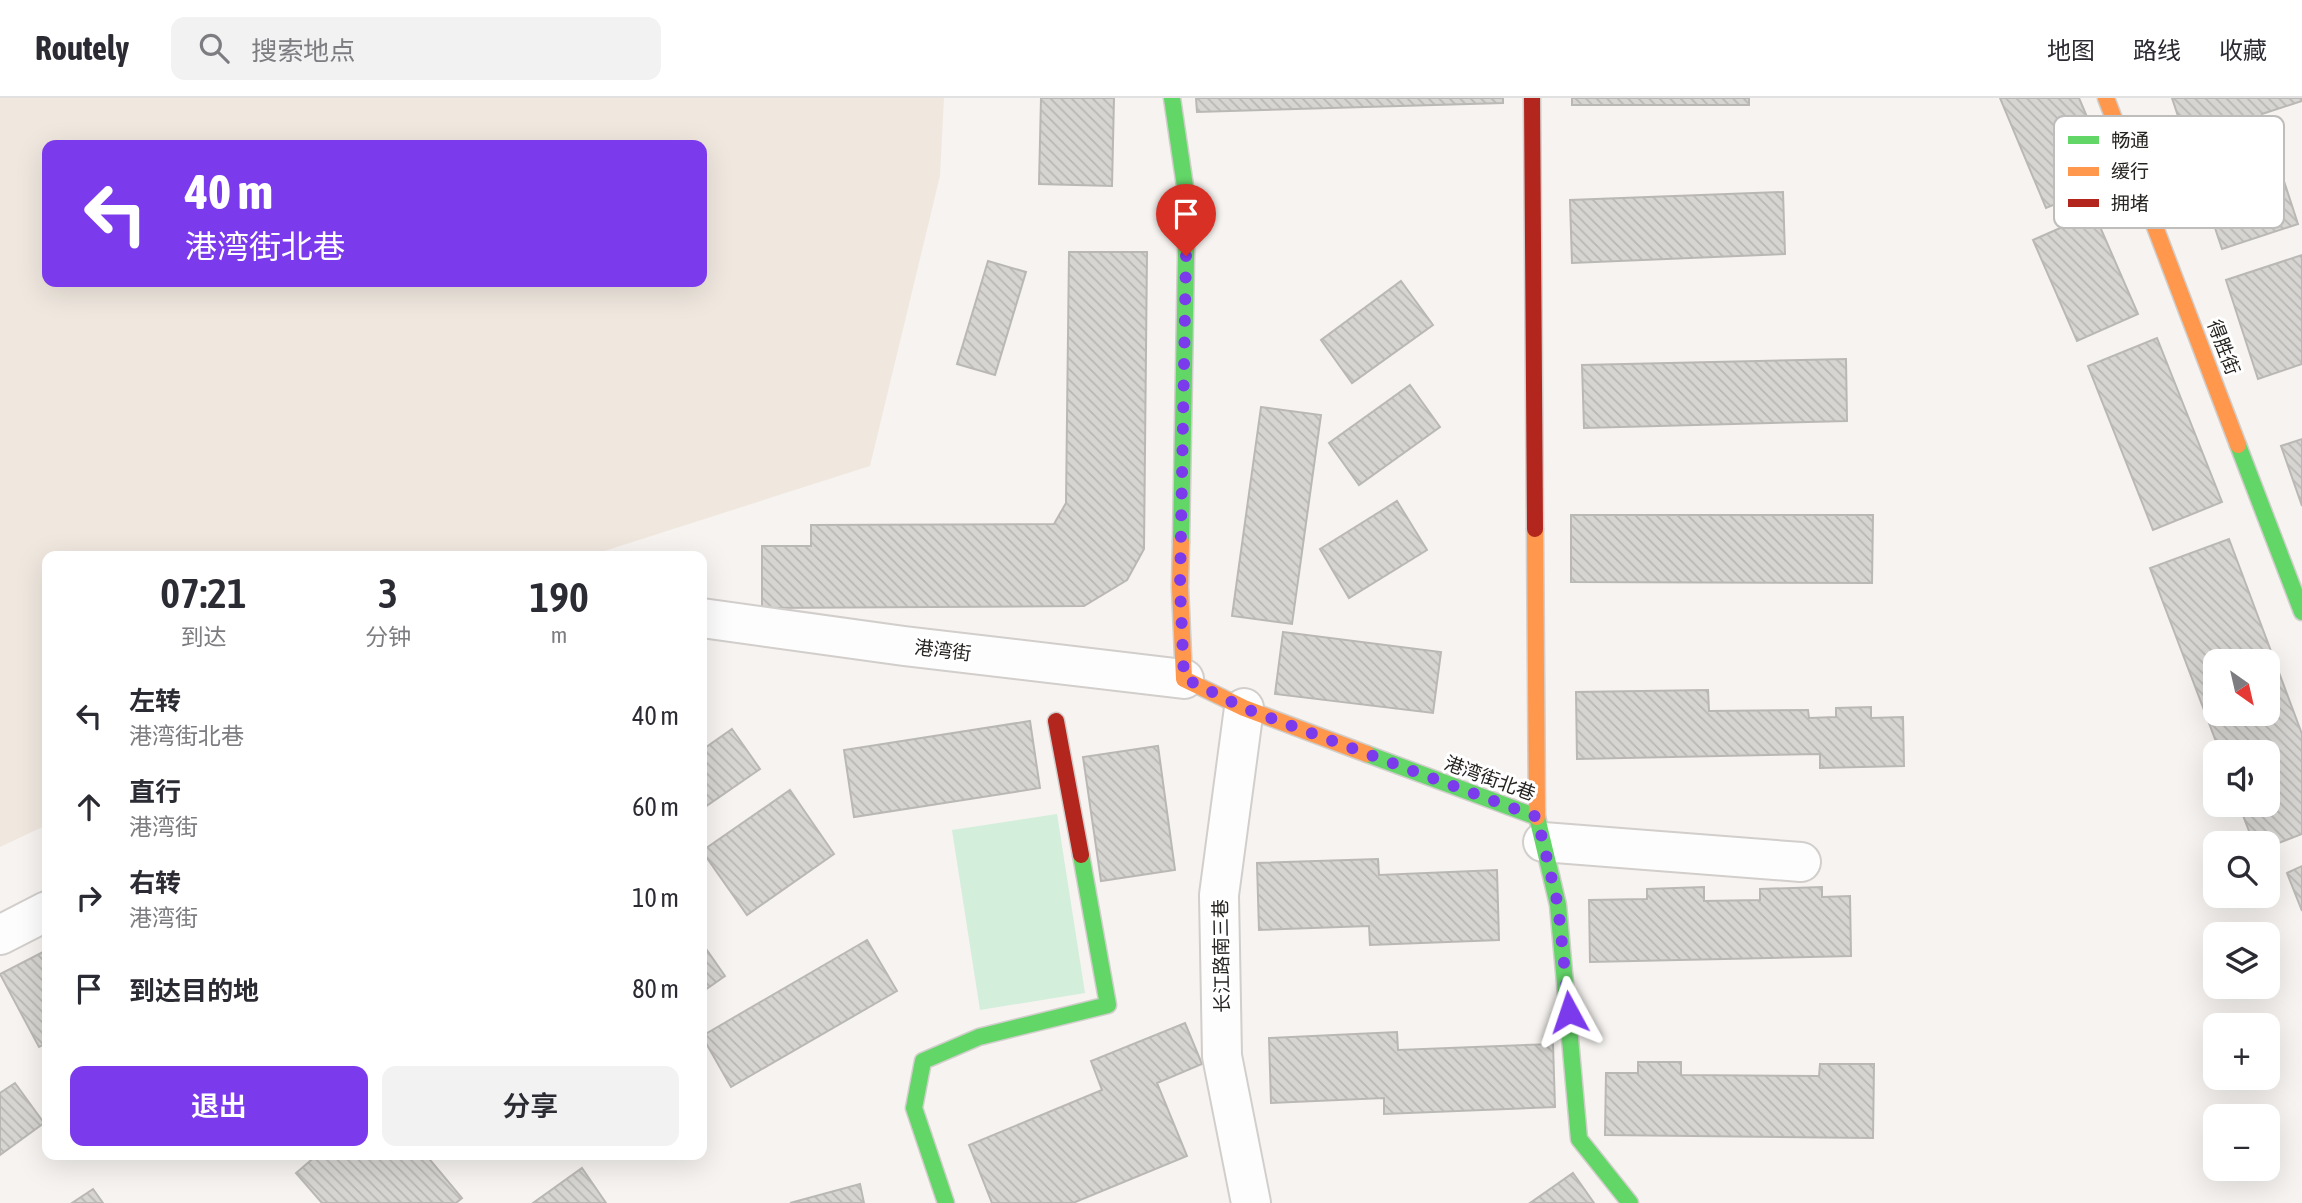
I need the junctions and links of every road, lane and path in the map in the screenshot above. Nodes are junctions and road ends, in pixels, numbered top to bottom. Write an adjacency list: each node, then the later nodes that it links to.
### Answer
1 (1172, 98): 9 (street)
2 (1532, 98): 12 (street)
3 (2106, 98): 4 (street, 得胜街)
4 (2113, 116)
5 (2158, 228): 6 (street, 得胜街)
6 (2296, 572): 7 (street, 得胜街)
7 (2302, 612)
8 (707, 619): 9 (street, 港湾街)
9 (1184, 678): 10 (street, 港湾街)
10 (1244, 708): 12 (street, 港湾街北巷); 17 (street, 长江路南三巷)
11 (1056, 721): 16 (street)
12 (1540, 830): 13 (street); 18 (street)
13 (1801, 862)
14 (42, 914): 15 (street)
15 (0, 935)
16 (946, 1203)
17 (1251, 1203)
18 (1630, 1203)

